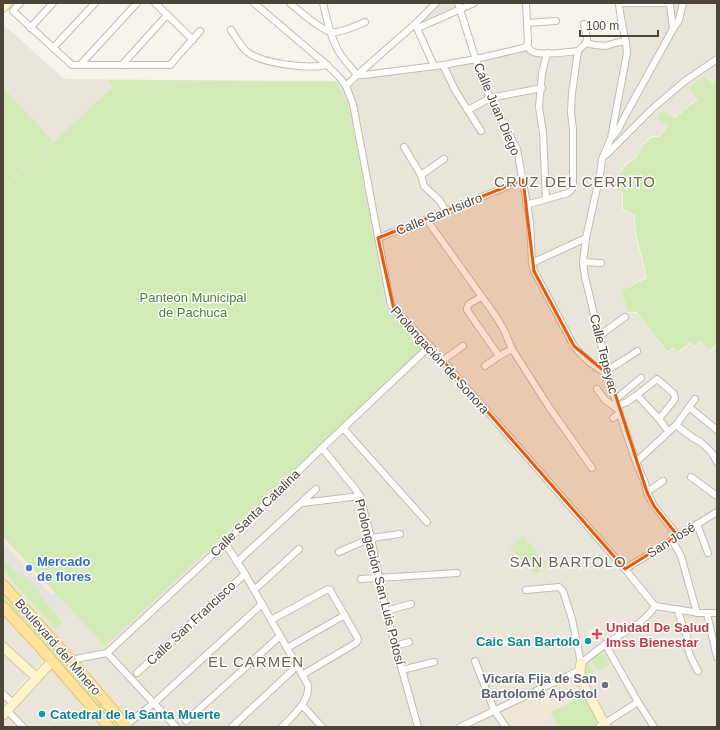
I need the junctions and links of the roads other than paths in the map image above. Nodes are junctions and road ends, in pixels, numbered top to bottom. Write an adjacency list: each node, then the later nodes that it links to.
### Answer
1 (7, 3): 17 (street)
2 (20, 3): 24 (street)
3 (53, 3): 24 (street)
4 (95, 3): 33 (street)
5 (138, 3): 38 (street)
6 (155, 3): 18 (street)
7 (254, 3): 40 (street, Prolongación de Sonora)
8 (290, 3): 28 (street)
9 (323, 3): 28 (street)
10 (436, 3): 23 (street)
11 (474, 3): 16 (street)
12 (526, 3): 21 (street)
13 (619, 3): 14 (street); 30 (street, Calle Tepeyac)
14 (628, 3): 25 (street)
15 (683, 3): 25 (street)
16 (459, 6): 23 (street); 37 (street, Calle Juan Diego)
17 (3, 7)
18 (167, 15): 29 (street); 39 (street)
19 (556, 21): 21 (street)
20 (365, 22): 28 (street)
21 (527, 23): 32 (street)
22 (584, 24): 31 (street)
23 (416, 26): 42 (street); 43 (street)
24 (30, 28): 33 (street)
25 (673, 29): 49 (street)
26 (231, 30): 40 (street)
27 (200, 31): 29 (street)
28 (331, 32): 43 (street)
29 (193, 40): 39 (street)
30 (626, 42): 31 (street); 49 (street, Calle Tepeyac)
31 (586, 43): 34 (street)
32 (527, 46): 35 (street); 37 (street)
33 (53, 48): 38 (street)
34 (578, 51): 35 (street); 55 (street)
35 (547, 54): 45 (street)
36 (717, 59): 51 (street)
37 (476, 60): 41 (street); 46 (street, Calle Juan Diego)
38 (80, 65): 39 (street)
39 (122, 65)
40 (327, 65): 44 (street, Prolongación de Sonora)
41 (443, 65): 42 (street); 47 (street)
42 (434, 66): 43 (street)
43 (356, 75): 44 (street)
44 (346, 86): 59 (street, Prolongación de Sonora)
45 (542, 88): 46 (street); 55 (street)
46 (490, 98): 47 (street); 54 (street, Calle Juan Diego)
47 (468, 110): 48 (street)
48 (481, 131)
49 (611, 138): 51 (street, Calle Tepeyac)
50 (404, 147): 53 (street)
51 (602, 158): 60 (street, Calle Tepeyac)
52 (444, 159): 53 (street)
53 (421, 175): 57 (street)
54 (523, 180): 56 (street, Calle Juan Diego); 57 (street, Calle San Isidro)
55 (546, 199): 56 (street)
56 (526, 205): 62 (street, Calle Juan Diego)
57 (446, 212): 58 (street, Calle San Isidro)
58 (430, 218): 59 (street, Calle San Isidro); 64 (street)
59 (378, 238): 67 (street, Prolongación de Sonora)
60 (586, 238): 61 (street, Calle Tepeyac); 62 (street)
61 (584, 262): 63 (street); 66 (street, Calle Tepeyac)
62 (532, 263): 74 (street, Calle Juan Diego)
63 (601, 263)
64 (481, 297): 69 (street); 71 (street)
65 (626, 317): 66 (street)
66 (599, 336): 74 (street, Calle Tepeyac)
67 (430, 346): 72 (street, Prolongación de Sonora); 84 (street, Calle Santa Catalina)
68 (463, 346): 72 (street)
69 (512, 349): 71 (street); 92 (street)
70 (638, 351): 74 (street)
71 (499, 356): 73 (street)
72 (442, 361): 111 (street, Prolongación de Sonora)
73 (485, 366)
74 (608, 372): 79 (street, Calle Tepeyac)
75 (641, 378): 79 (street)
76 (596, 389): 79 (street)
77 (637, 396): 79 (street); 82 (street); 82 (street)
78 (695, 400): 80 (street)
79 (618, 407): 81 (street); 90 (street, Calle Tepeyac)
80 (689, 407): 83 (street); 85 (street)
81 (613, 418)
82 (659, 419): 86 (street)
83 (676, 425): 86 (street); 89 (street)
84 (344, 428): 88 (street, Calle Santa Catalina); 101 (street)
85 (717, 430)
86 (668, 431): 90 (street)
87 (717, 447): 89 (street)
88 (322, 448): 97 (street, Prolongación San Luis Potosí); 106 (street, Calle Santa Catalina)
89 (712, 452): 91 (street)
90 (636, 462): 96 (street, Calle Tepeyac)
91 (717, 462)
92 (592, 468)
93 (691, 477): 98 (street)
94 (663, 481): 96 (street)
95 (316, 489): 99 (street)
96 (647, 492): 105 (street, Calle Tepeyac)
97 (360, 496): 99 (street); 104 (street, Prolongación San Luis Potosí)
98 (717, 496)
99 (301, 503): 110 (street)
100 (717, 512): 102 (street, San José)
101 (427, 522)
102 (697, 524): 105 (street, San José); 109 (street)
103 (400, 534): 104 (street)
104 (371, 538): 108 (street); 114 (street, Prolongación San Luis Potosí)
105 (674, 539): 111 (street, San José); 125 (street, Calle Tepeyac)
106 (225, 543): 110 (street); 135 (street, Calle Santa Catalina)
107 (300, 549): 117 (street)
108 (339, 552)
109 (708, 553)
110 (237, 562): 113 (street)
111 (625, 569): 122 (street, Prolongación de Sonora)
112 (458, 573): 114 (street)
113 (245, 574): 117 (street); 145 (street, Calle San Francisco)
114 (380, 577): 115 (street); 124 (street, Prolongación San Luis Potosí)
115 (361, 579)
116 (3, 585): 137 (main road, Boulevard del Minero)
117 (254, 590): 119 (street)
118 (526, 590): 142 (street)
119 (262, 604): 128 (street); 150 (street)
120 (411, 604): 124 (street)
121 (3, 606): 138 (main road, Boulevard del Minero)
122 (655, 606): 123 (street); 131 (street)
123 (677, 610): 125 (street); 144 (street)
124 (386, 611): 132 (street, Prolongación San Luis Potosí)
125 (702, 613): 126 (street); 136 (street, Calle Tepeyac)
126 (717, 613)
127 (345, 615): 128 (street); 134 (street); 146 (street)
128 (271, 620): 129 (street)
129 (280, 636): 134 (street); 154 (street)
130 (409, 642): 132 (street)
131 (605, 644): 142 (street); 149 (street)
132 (395, 646): 143 (street, Prolongación San Luis Potosí)
133 (3, 647): 147 (street)
134 (287, 648): 141 (street)
135 (107, 653): 137 (street); 150 (street)
136 (717, 657)
137 (70, 660): 155 (main road, Boulevard del Minero)
138 (52, 661): 147 (street); 158 (main road, Boulevard del Minero)
139 (475, 661): 153 (street)
140 (434, 662): 143 (street)
141 (297, 666): 146 (street); 160 (street)
142 (580, 666): 153 (street); 156 (street)
143 (402, 670): 163 (street, Prolongación San Luis Potosí)
144 (698, 671)
145 (137, 673)
146 (302, 675): 151 (street)
147 (37, 678): 152 (street)
148 (3, 694): 152 (street)
149 (638, 702): 156 (street); 166 (street)
150 (154, 703): 155 (street); 159 (street)
151 (302, 705): 161 (street); 162 (street)
152 (8, 709): 157 (street)
153 (494, 710): 164 (street); 165 (street)
154 (186, 721)
155 (127, 726)
156 (603, 726)
157 (23, 727)
158 (109, 727)
159 (176, 727)
160 (232, 727)
161 (282, 727)
162 (322, 727)
163 (418, 727)
164 (460, 727)
165 (506, 727)
166 (654, 727)

